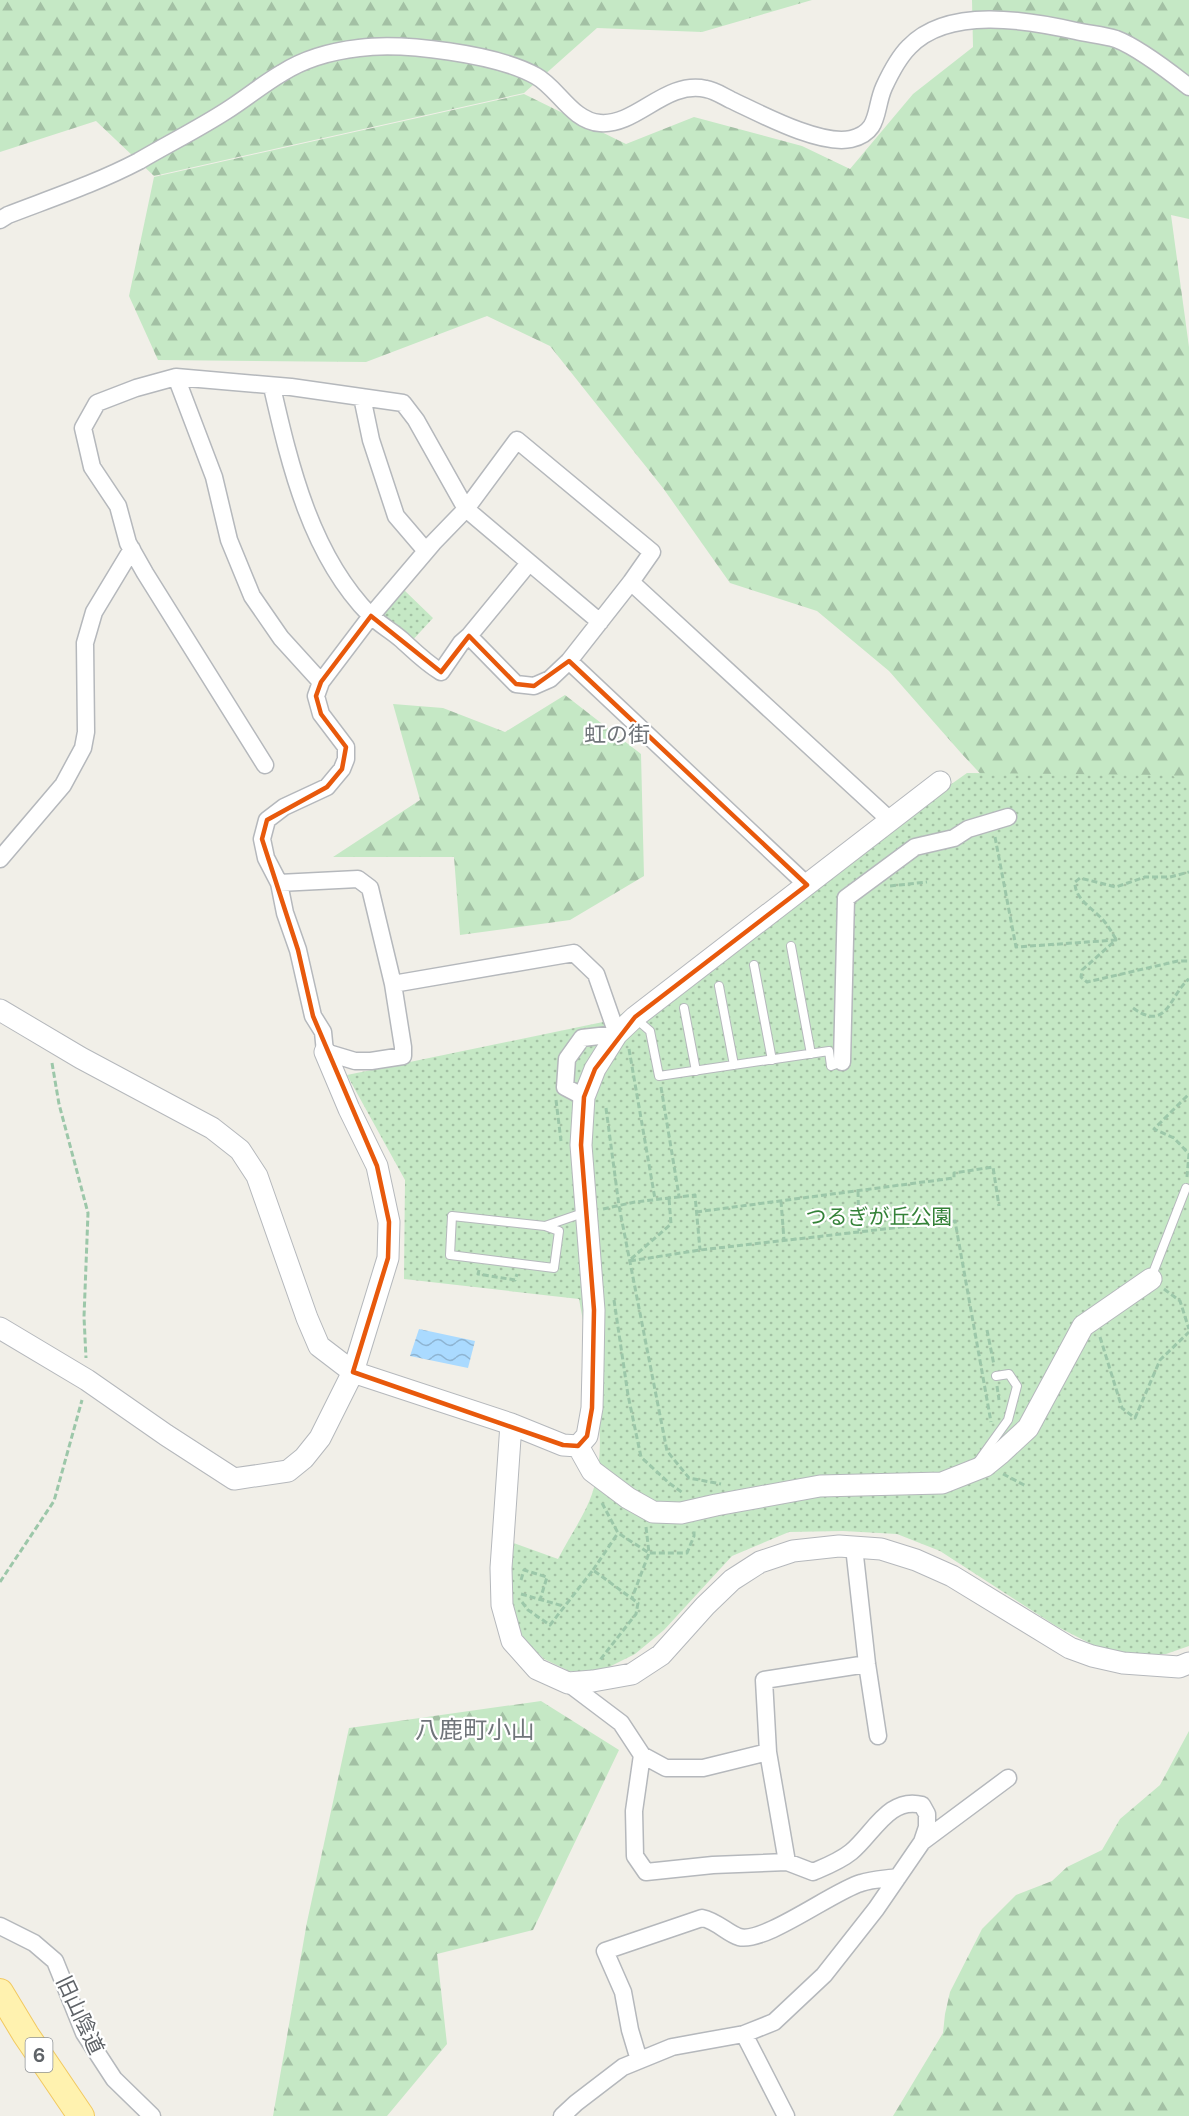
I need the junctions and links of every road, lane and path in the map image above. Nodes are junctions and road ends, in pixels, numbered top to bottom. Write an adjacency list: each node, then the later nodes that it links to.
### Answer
1 (1189, 87): 2 (street)
2 (0, 220)
3 (176, 377): 4 (street); 7 (street); 15 (street)
4 (272, 387): 5 (street); 11 (street)
5 (362, 397): 6 (street); 8 (street)
6 (466, 509): 8 (street); 9 (street); 10 (street)
7 (132, 549): 16 (street); 20 (street)
8 (426, 551): 11 (street)
9 (529, 563): 12 (street); 13 (street)
10 (631, 582): 12 (street); 19 (street)
11 (371, 616): 13 (street); 15 (street)
12 (600, 622): 14 (street)
13 (469, 636): 14 (street)
14 (569, 662): 23 (street)
15 (321, 682): 22 (street)
16 (265, 765)
17 (940, 782): 19 (street)
18 (1000, 819): 24 (path); 39 (street)
19 (891, 821): 23 (street)
20 (0, 859)
21 (1189, 872): 24 (path)
22 (279, 883): 29 (street); 36 (street)
23 (807, 885): 34 (street)
24 (1116, 940): 26 (path)
25 (791, 946): 37 (lane)
26 (1189, 961)
27 (754, 965): 38 (lane)
28 (1189, 979): 32 (path)
29 (393, 984): 34 (street); 36 (street)
30 (719, 986): 40 (lane)
31 (684, 1008): 41 (lane)
32 (1133, 1008)
33 (0, 1010): 35 (street)
34 (626, 1026): 42 (lane); 44 (street); 44 (street); 50 (path)
35 (48, 1039): 67 (street); 69 (path)
36 (325, 1052): 67 (street)
37 (811, 1054): 38 (lane); 39 (lane)
38 (772, 1060): 40 (lane)
39 (842, 1062)
40 (734, 1065): 41 (lane)
41 (696, 1071): 42 (lane)
42 (659, 1076): 48 (path)
43 (1189, 1094): 46 (path)
44 (584, 1097): 54 (street)
45 (606, 1108): 52 (path)
46 (1186, 1188): 61 (lane)
47 (858, 1191): 51 (path); 53 (path); 57 (path)
48 (679, 1197): 49 (path); 55 (path)
49 (669, 1198): 50 (path); 60 (path)
50 (655, 1199): 52 (path)
51 (781, 1201): 55 (path); 58 (path)
52 (619, 1206): 54 (path); 60 (path)
53 (999, 1206)
54 (586, 1212): 56 (lane); 72 (street)
55 (696, 1212): 59 (path)
56 (545, 1226): 56 (lane)
57 (859, 1232): 58 (path); 71 (path)
58 (784, 1240): 59 (path)
59 (700, 1250): 60 (path)
60 (630, 1261): 74 (path)
61 (1151, 1279): 63 (street); 66 (path)
62 (613, 1297): 75 (path)
63 (1095, 1318): 66 (path); 73 (street)
64 (0, 1328): 69 (street)
65 (987, 1330): 68 (path)
66 (1189, 1331)
67 (353, 1372): 69 (street); 70 (street)
68 (996, 1376): 71 (lane)
69 (87, 1380): 79 (path)
70 (511, 1424): 72 (street); 80 (street)
71 (994, 1438): 73 (lane)
72 (578, 1446): 75 (street)
73 (971, 1471): 75 (street)
74 (722, 1484)
75 (703, 1508): 77 (path)
76 (854, 1547): 85 (street); 86 (street); 87 (street)
77 (649, 1553): 78 (path); 81 (path)
78 (593, 1570): 81 (path); 83 (path)
79 (0, 1582)
80 (511, 1591): 82 (path); 82 (path); 83 (path); 87 (street)
81 (632, 1598): 84 (path)
82 (540, 1600): 83 (path)
83 (563, 1606)
84 (600, 1660)
85 (1189, 1663)
86 (867, 1664): 88 (street); 89 (street)
87 (568, 1683): 90 (street)
88 (878, 1736)
89 (768, 1752): 90 (street); 93 (street)
90 (642, 1755): 93 (street)
91 (1008, 1778): 92 (street)
92 (922, 1842): 93 (street); 94 (street)
93 (787, 1862)
94 (898, 1877): 97 (street); 98 (street)
95 (0, 1926): 100 (street, 旧山陰道)
96 (0, 1992): 99 (main road, 6)
97 (744, 2034): 98 (street); 102 (street)
98 (639, 2060): 101 (street)
99 (81, 2116)
100 (152, 2116)
101 (562, 2116)
102 (786, 2116)

